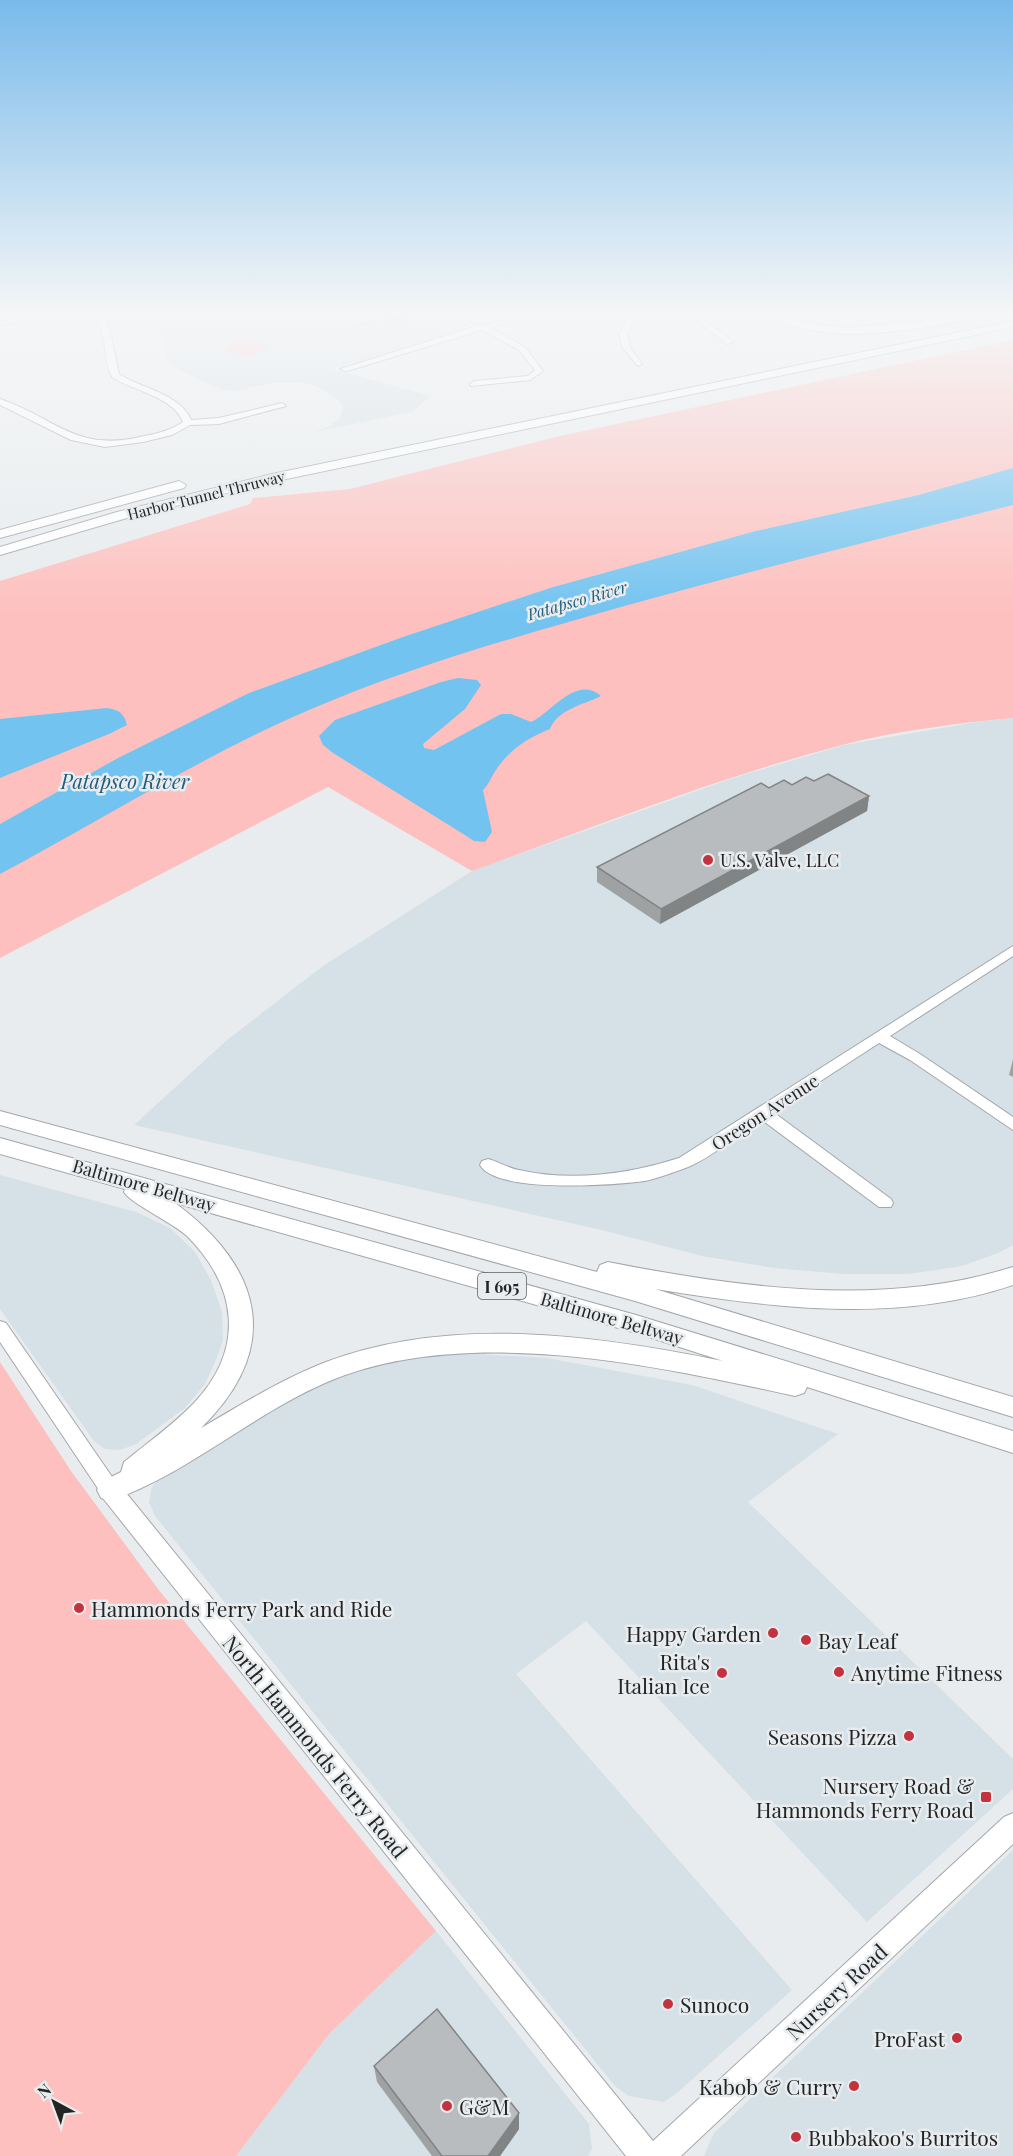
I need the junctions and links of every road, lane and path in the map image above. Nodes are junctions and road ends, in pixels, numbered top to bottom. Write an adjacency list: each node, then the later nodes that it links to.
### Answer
1 (25, 414): 6 (street)
2 (184, 414): 6 (street)
3 (250, 414): 6 (street)
4 (515, 414): 7 (highway)
5 (582, 414): 10 (highway, Harbor Tunnel Thruway)
6 (188, 423)
7 (404, 436)
8 (193, 482): 9 (highway, Harbor Tunnel Thruway)
9 (0, 534)
10 (0, 551)
11 (1013, 950): 12 (street, Oregon Avenue)
12 (880, 1037): 13 (street, Oregon Avenue); 15 (street)
13 (764, 1113): 17 (street, Oregon Avenue); 19 (street)
14 (0, 1118): 20 (highway, Baltimore Beltway / I 695)
15 (1013, 1125)
16 (0, 1146): 18 (highway, Baltimore Beltway / I 695)
17 (488, 1165)
18 (75, 1166): 24 (highway, Baltimore Beltway / I 695); 26 (highway)
19 (885, 1203)
20 (411, 1228): 21 (highway); 23 (highway, Baltimore Beltway / I 695)
21 (1013, 1276)
22 (0, 1328): 26 (street, North Hammonds Ferry Road)
23 (1013, 1407)
24 (928, 1414): 25 (highway, Baltimore Beltway / I 695); 26 (highway)
25 (1013, 1442)
26 (110, 1490): 28 (main road, North Hammonds Ferry Road)
27 (1013, 1826): 29 (main road, Nursery Road)
28 (645, 2156)
29 (659, 2156)

